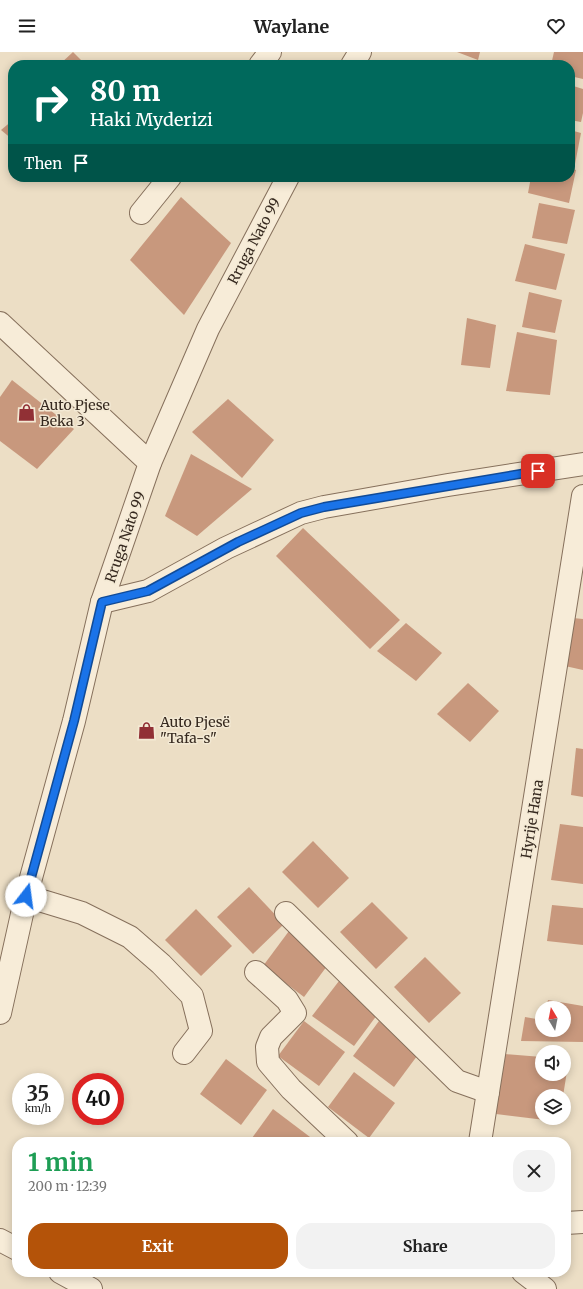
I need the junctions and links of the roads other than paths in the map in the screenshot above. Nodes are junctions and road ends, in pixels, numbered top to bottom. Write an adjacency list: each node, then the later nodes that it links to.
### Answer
1 (270, 52): 2 (street)
2 (264, 60)
3 (166, 182): 5 (street)
4 (285, 182): 7 (street, Rruga Nato 99)
5 (141, 213)
6 (0, 323): 7 (street)
7 (150, 463): 10 (street, Rruga Nato 99)
8 (583, 464): 10 (street)
9 (583, 496): 16 (street, Hyrije Hana)
10 (102, 602): 11 (street, Rruga Nato 99)
11 (26, 896): 14 (street, Rruga Nato 99); 15 (street)
12 (286, 913): 16 (street)
13 (256, 972): 17 (street)
14 (0, 1013)
15 (184, 1053)
16 (488, 1092): 18 (street, Hyrije Hana)
17 (342, 1137)
18 (481, 1137)
19 (583, 1222): 20 (street)
20 (571, 1223)
21 (0, 1240): 22 (street)
22 (12, 1246)
23 (69, 1277): 25 (street)
24 (529, 1277): 26 (street)
25 (91, 1289)
26 (545, 1289)

